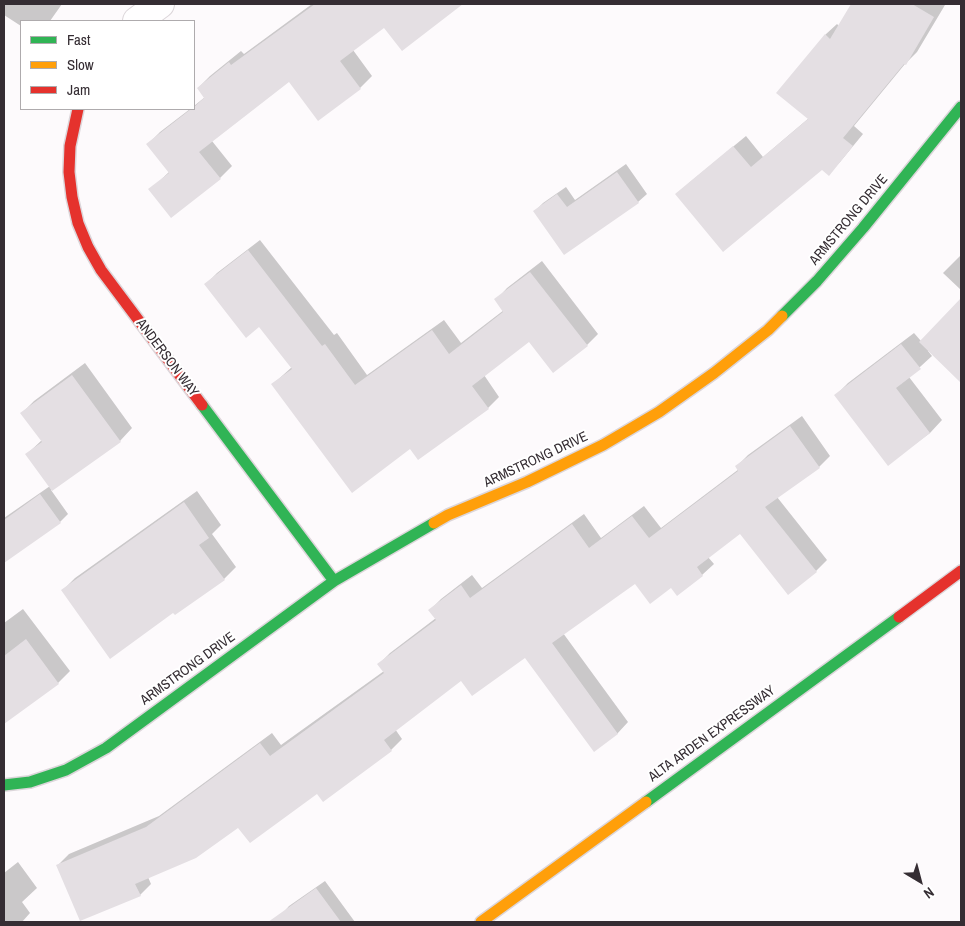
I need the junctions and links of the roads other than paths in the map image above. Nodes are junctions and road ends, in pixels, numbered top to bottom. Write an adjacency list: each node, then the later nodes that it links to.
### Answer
1 (160, 4): 2 (street)
2 (138, 20)
3 (961, 107): 6 (street, ARMSTRONG DRIVE)
4 (78, 110): 6 (street, ANDERSON WAY)
5 (961, 571): 8 (street, ALTA ARDEN EXPRESSWAY)
6 (334, 581): 7 (street, ARMSTRONG DRIVE)
7 (4, 784)
8 (481, 922)

